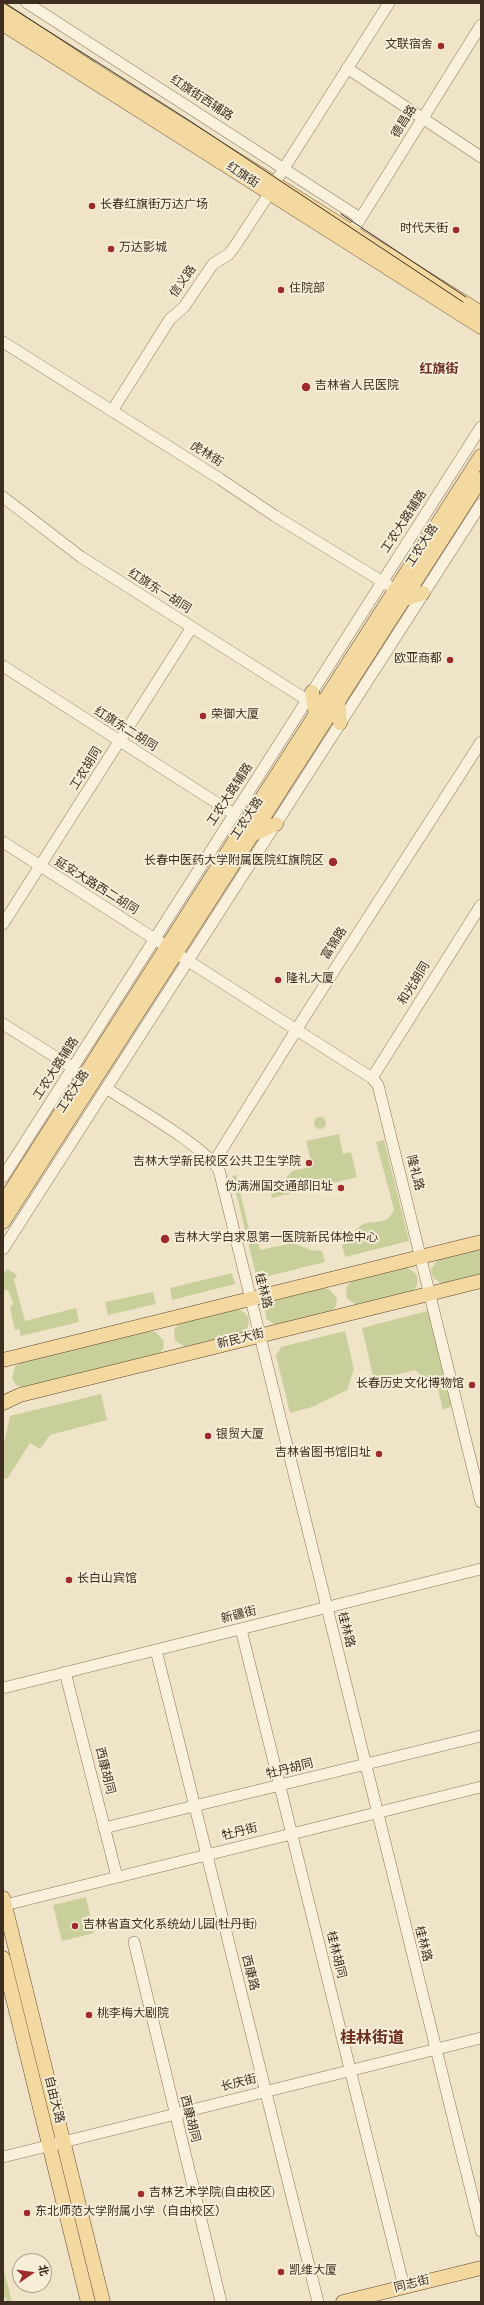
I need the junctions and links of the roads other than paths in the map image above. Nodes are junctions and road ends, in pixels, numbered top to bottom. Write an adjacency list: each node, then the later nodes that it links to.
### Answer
1 (27, 3): 9 (street, 红旗街西辅路)
2 (389, 3): 6 (street, 信义路)
3 (3, 10): 10 (main road, 红旗街)
4 (3, 24): 10 (main road, 红旗街)
5 (481, 25): 7 (street, 德昌路)
6 (347, 68): 7 (street); 9 (street, 信义路)
7 (422, 117): 8 (street); 11 (street, 德昌路)
8 (481, 157)
9 (284, 168): 10 (street, 信义路); 11 (street, 红旗街西辅路)
10 (271, 189): 12 (main road, 红旗街); 14 (main road, 红旗街); 16 (street, 信义路)
11 (360, 218): 12 (street, 德昌路)
12 (352, 232): 13 (main road, 红旗街)
13 (481, 313)
14 (481, 327)
15 (3, 342): 16 (street, 虎林街)
16 (112, 411): 22 (street, 虎林街)
17 (481, 428): 22 (street, 工农大路辅路)
18 (481, 456): 24 (main road, 工农大路)
19 (481, 479): 24 (main road, 工农大路)
20 (3, 497): 25 (street, 红旗东一胡同)
21 (481, 504): 23 (street)
22 (383, 581): 24 (street, 虎林街); 27 (street, 工农大路辅路)
23 (424, 593): 24 (main road); 30 (street)
24 (399, 595): 28 (main road, 工农大路); 29 (main road, 工农大路)
25 (192, 628): 27 (street, 红旗东一胡同); 31 (street, 工农胡同)
26 (3, 666): 31 (street, 红旗东二胡同)
27 (310, 696): 29 (main road); 33 (street, 工农大路辅路)
28 (338, 701): 30 (main road); 35 (main road, 工农大路)
29 (316, 715): 41 (main road, 工农大路)
30 (340, 723): 34 (street)
31 (119, 741): 33 (street, 红旗东二胡同); 37 (street, 工农胡同)
32 (481, 742): 43 (street, 富锦路)
33 (234, 814): 40 (street, 工农大路辅路)
34 (276, 824): 35 (main road); 41 (street)
35 (252, 836): 41 (main road, 工农大路)
36 (3, 842): 37 (street, 延安大路西二胡同)
37 (40, 867): 39 (street, 工农胡同); 40 (street, 延安大路西二胡同)
38 (481, 905): 45 (street, 和光胡同)
39 (3, 924)
40 (155, 939): 41 (street, 延安大路西二胡同); 44 (street, 工农大路辅路)
41 (177, 953): 43 (street); 46 (street); 49 (main road, 工农大路); 50 (main road, 工农大路)
42 (3, 1024): 44 (street)
43 (296, 1030): 45 (street); 47 (street, 富锦路)
44 (72, 1068): 48 (street, 工农大路辅路)
45 (372, 1078): 53 (street, 隆礼路)
46 (106, 1088): 47 (street); 52 (street)
47 (214, 1162): 56 (street, 桂林路)
48 (3, 1177)
49 (3, 1203)
50 (3, 1222)
51 (481, 1242): 53 (main road)
52 (3, 1249)
53 (421, 1257): 55 (street, 隆礼路); 56 (main road)
54 (481, 1281): 55 (main road, 新民大街)
55 (430, 1293): 57 (main road, 新民大街); 60 (street, 隆礼路)
56 (251, 1299): 57 (street, 桂林路); 58 (main road)
57 (260, 1335): 59 (main road, 新民大街); 62 (street, 桂林路)
58 (3, 1360)
59 (3, 1403)
60 (481, 1502)
61 (481, 1569): 62 (street, 新疆街)
62 (326, 1608): 63 (street, 新疆街); 68 (street, 桂林路)
63 (241, 1629): 64 (street, 新疆街); 69 (street, 桂林胡同)
64 (156, 1650): 65 (street, 新疆街); 71 (street, 西康路)
65 (65, 1672): 66 (street, 新疆街); 73 (street, 西康胡同)
66 (3, 1688)
67 (481, 1736): 68 (street, 牡丹胡同)
68 (364, 1765): 69 (street, 牡丹胡同); 72 (street, 桂林路)
69 (280, 1785): 71 (street, 牡丹胡同); 74 (street, 桂林胡同)
70 (481, 1787): 72 (street, 牡丹街)
71 (194, 1806): 73 (street, 牡丹胡同); 75 (street, 西康路)
72 (376, 1813): 74 (street, 牡丹街); 81 (street, 桂林路)
73 (104, 1828): 76 (street, 西康胡同)
74 (292, 1834): 75 (street, 牡丹街); 82 (street, 桂林胡同)
75 (206, 1855): 76 (street, 牡丹街); 83 (street, 西康路)
76 (117, 1877): 77 (street, 牡丹街)
77 (4, 1901): 85 (main road, 自由大路)
78 (134, 1942): 84 (street, 西康胡同)
79 (3, 1958): 86 (main road, 自由大路)
80 (481, 2038): 81 (street, 长庆街)
81 (435, 2050): 82 (street, 长庆街); 88 (street, 桂林路)
82 (350, 2070): 83 (street, 长庆街); 91 (street, 桂林胡同)
83 (265, 2091): 84 (street, 长庆街); 95 (street, 西康路)
84 (175, 2114): 85 (street, 长庆街); 94 (street, 西康胡同)
85 (64, 2142): 86 (street, 长庆街); 93 (main road, 自由大路)
86 (50, 2146): 87 (street, 长庆街); 92 (main road, 自由大路)
87 (3, 2157)
88 (481, 2231)
89 (481, 2268): 91 (main road, 同志街)
90 (481, 2276): 97 (main road, 同志街)
91 (404, 2287): 96 (main road, 同志街)
92 (88, 2302)
93 (103, 2302)
94 (221, 2302)
95 (318, 2302)
96 (343, 2302)
97 (375, 2302)

